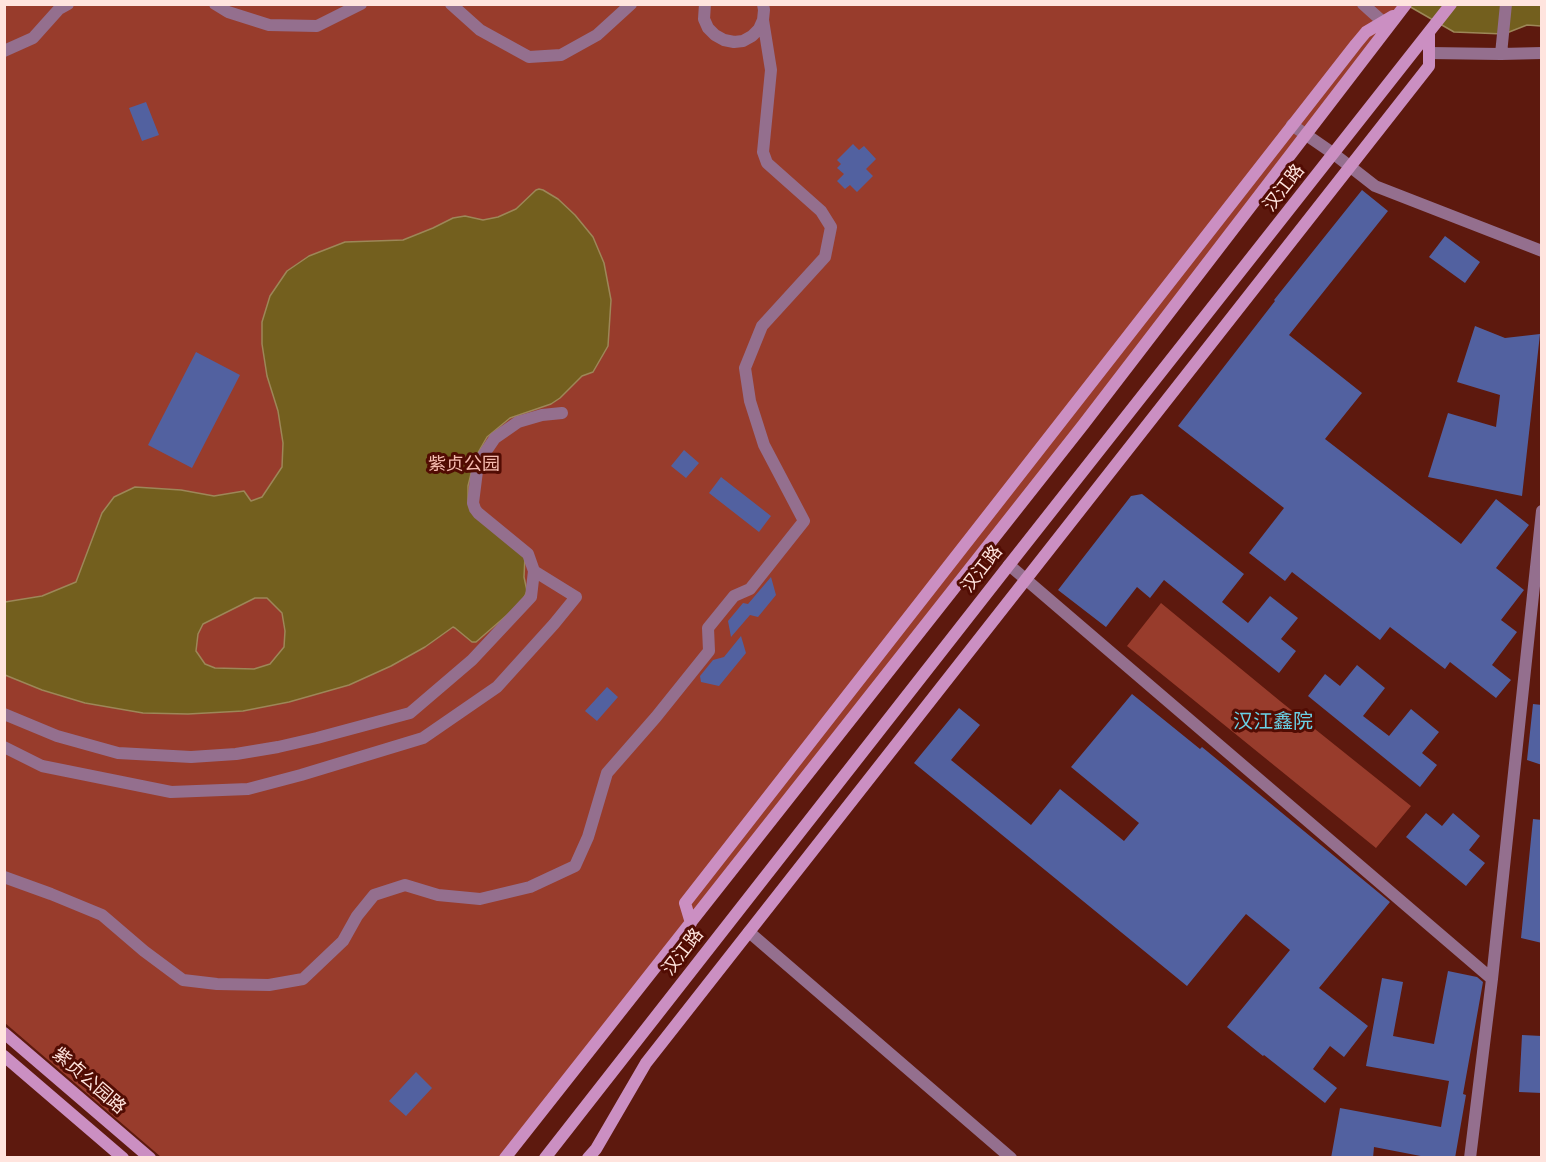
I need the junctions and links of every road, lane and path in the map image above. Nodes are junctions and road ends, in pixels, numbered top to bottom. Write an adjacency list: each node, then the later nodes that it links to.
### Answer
1 (68, 4): 15 (street)
2 (214, 4): 3 (street)
3 (361, 4)
4 (451, 4): 5 (street)
5 (631, 4)
6 (705, 4): 12 (street)
7 (762, 4): 12 (street)
8 (1363, 4): 13 (street)
9 (1451, 4): 14 (street, 汉江路)
10 (1506, 4): 18 (street)
11 (1402, 8): 13 (street); 20 (street, 汉江路)
12 (763, 20): 31 (street)
13 (1383, 22): 19 (street)
14 (1429, 33): 16 (street); 21 (street, 汉江路)
15 (4, 51)
16 (1429, 53): 18 (street); 22 (street)
17 (1542, 53): 18 (street)
18 (1501, 54)
19 (1292, 125): 20 (street); 32 (street)
20 (1306, 135): 21 (street); 32 (street, 汉江路)
21 (1334, 154): 22 (street); 26 (street, 汉江路)
22 (1351, 167): 23 (street); 28 (street)
23 (1542, 251)
24 (562, 413): 27 (street)
25 (1542, 510): 34 (street)
26 (1008, 565): 28 (street); 40 (street, 汉江路)
27 (534, 571): 29 (street); 30 (street)
28 (1026, 579): 33 (street); 34 (street)
29 (4, 714)
30 (4, 747)
31 (4, 877)
32 (691, 924): 39 (street, 汉江路)
33 (749, 932): 41 (street); 42 (street)
34 (1492, 979): 43 (street)
35 (4, 1033): 38 (street, 紫贞公园路)
36 (4, 1056): 37 (street, 紫贞公园路)
37 (123, 1158)
38 (150, 1158)
39 (505, 1158)
40 (545, 1158)
41 (588, 1158)
42 (1011, 1158)
43 (1470, 1158)

